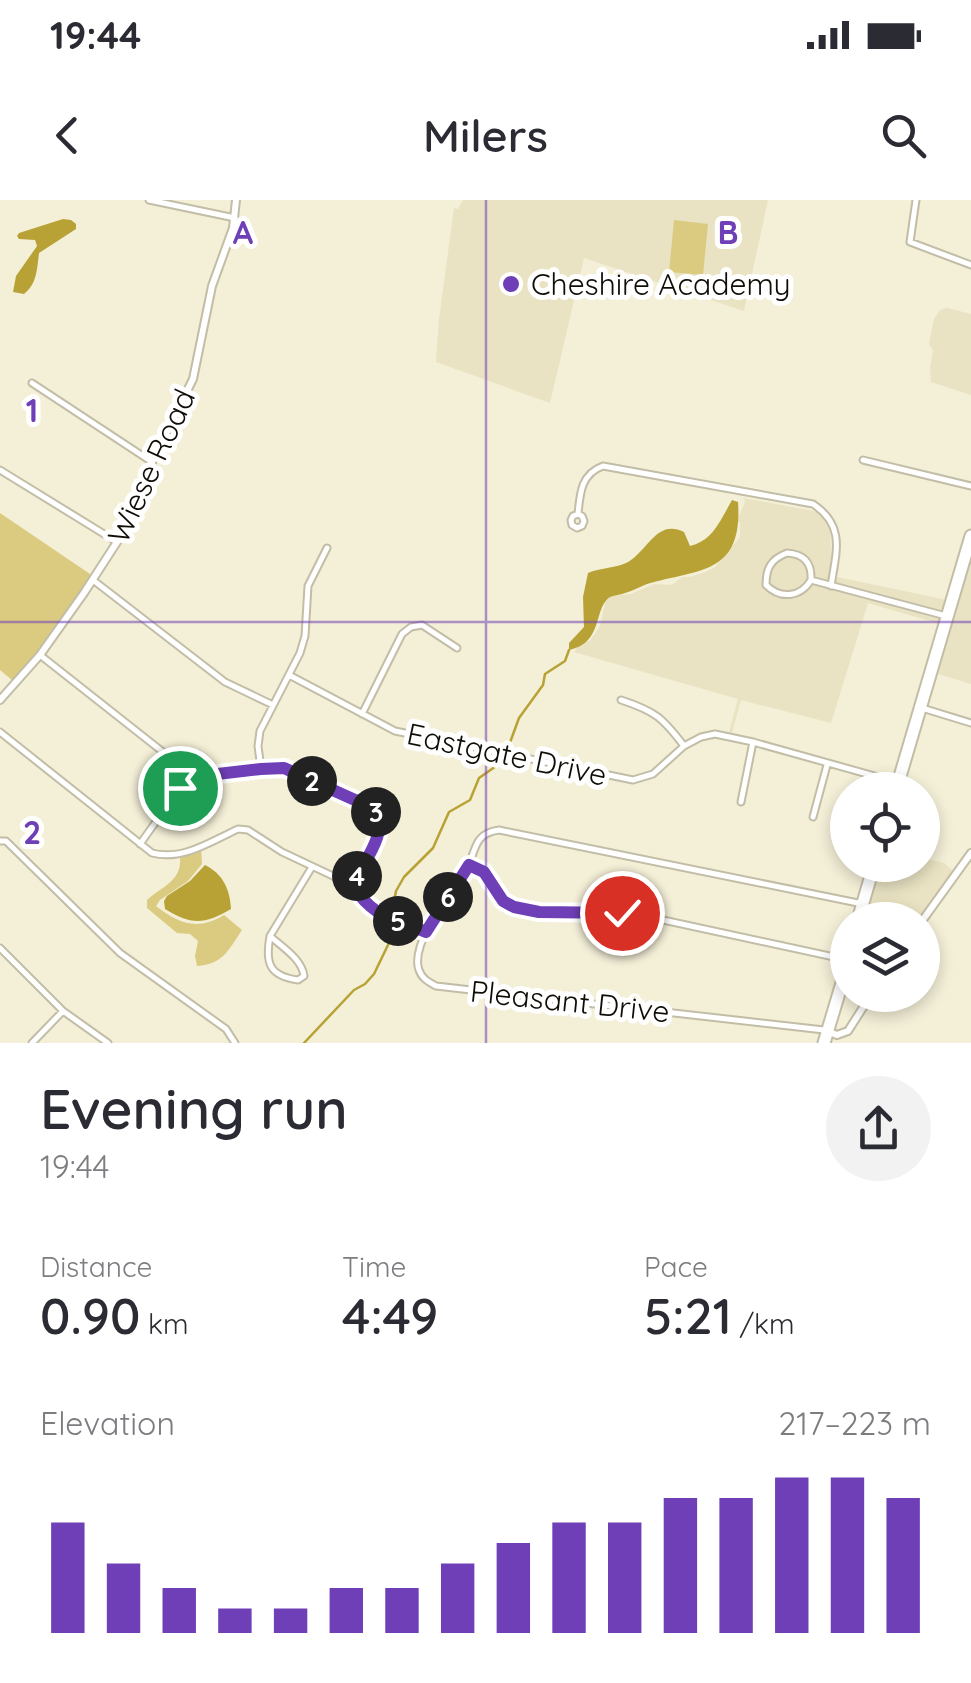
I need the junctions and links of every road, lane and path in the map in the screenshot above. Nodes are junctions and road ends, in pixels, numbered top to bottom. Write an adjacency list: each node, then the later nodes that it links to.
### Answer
1 (149, 200): 4 (street)
2 (236, 200): 4 (street, Wiese Road)
3 (916, 200): 5 (street)
4 (235, 218): 8 (street, Wiese Road)
5 (971, 266)
6 (32, 382): 8 (street)
7 (863, 460): 10 (street)
8 (152, 462): 13 (street, Wiese Road)
9 (0, 470): 13 (street)
10 (971, 486)
11 (578, 514): 17 (street)
12 (971, 536): 18 (highway)
13 (117, 542): 15 (street, Wiese Road)
14 (326, 548): 21 (street)
15 (93, 580): 20 (street, Wiese Road); 24 (street)
16 (811, 580): 16 (street); 17 (street)
17 (831, 586): 18 (street)
18 (946, 616): 25 (highway)
19 (458, 648): 26 (street)
20 (40, 655): 22 (street, Wiese Road); 35 (street)
21 (288, 676): 24 (street); 26 (street, Eastgate Drive)
22 (0, 700)
23 (621, 700): 30 (street)
24 (273, 704): 32 (street)
25 (922, 708): 27 (street); 34 (highway)
26 (362, 714): 30 (street, Eastgate Drive)
27 (971, 723)
28 (0, 732): 39 (street)
29 (753, 742): 30 (street, Eastgate Drive); 31 (street, Eastgate Drive); 36 (street)
30 (684, 746)
31 (827, 764): 33 (street, Eastgate Drive); 37 (street)
32 (261, 769): 35 (street); 43 (street)
33 (853, 772)
34 (902, 772)
35 (183, 778): 39 (street)
36 (741, 802)
37 (813, 817)
38 (0, 840): 56 (street)
39 (140, 844): 42 (street)
40 (970, 858): 45 (street)
41 (469, 865): 44 (street); 46 (street); 49 (street)
42 (312, 867): 43 (street); 47 (street)
43 (352, 885): 46 (street)
44 (853, 902)
45 (937, 902)
46 (426, 932): 53 (street, Pleasant Drive)
47 (270, 936): 47 (street)
48 (0, 948): 50 (street)
49 (830, 957)
50 (63, 1011): 54 (street); 55 (street)
51 (833, 1012): 53 (highway)
52 (859, 1012): 53 (street)
53 (825, 1037)
54 (32, 1043)
55 (108, 1043)
56 (235, 1043)

